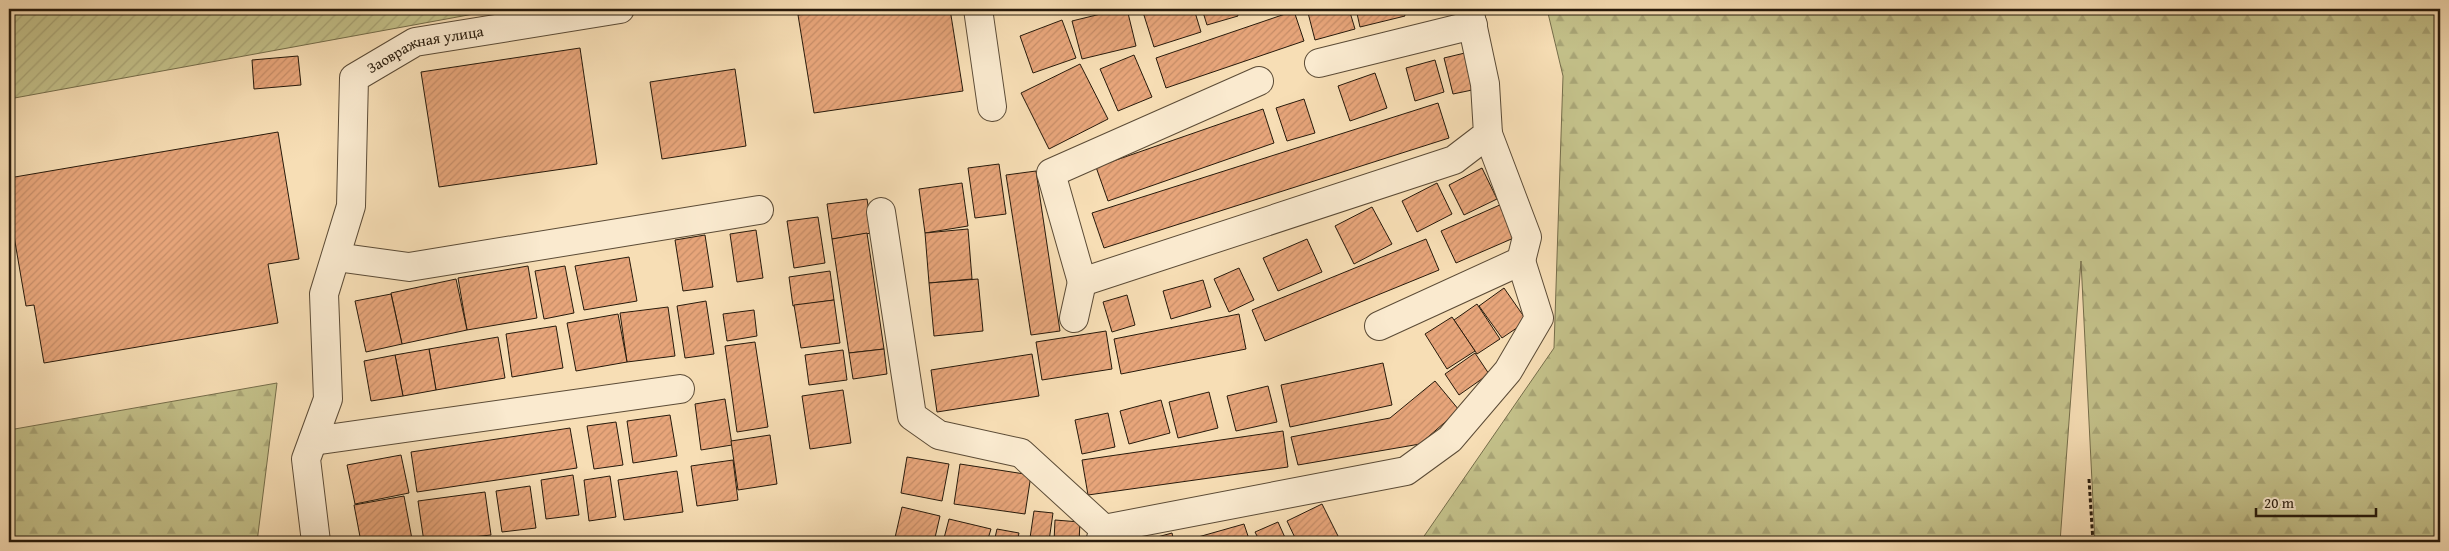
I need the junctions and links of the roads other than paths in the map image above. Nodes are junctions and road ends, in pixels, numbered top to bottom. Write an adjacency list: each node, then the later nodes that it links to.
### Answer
1 (620, 9): 10 (street, Заовражная улица)
2 (978, 9): 6 (street)
3 (1471, 17): 4 (street); 7 (street)
4 (1319, 63)
5 (1259, 81): 12 (street)
6 (992, 107)
7 (1488, 134): 11 (street); 12 (street)
8 (759, 210): 10 (street)
9 (881, 212): 17 (street)
10 (336, 257): 16 (street)
11 (1521, 261): 14 (street); 17 (street)
12 (1082, 282): 13 (street)
13 (1074, 318)
14 (1378, 326)
15 (680, 389): 16 (street)
16 (313, 441): 18 (street)
17 (1102, 536)
18 (316, 542)

